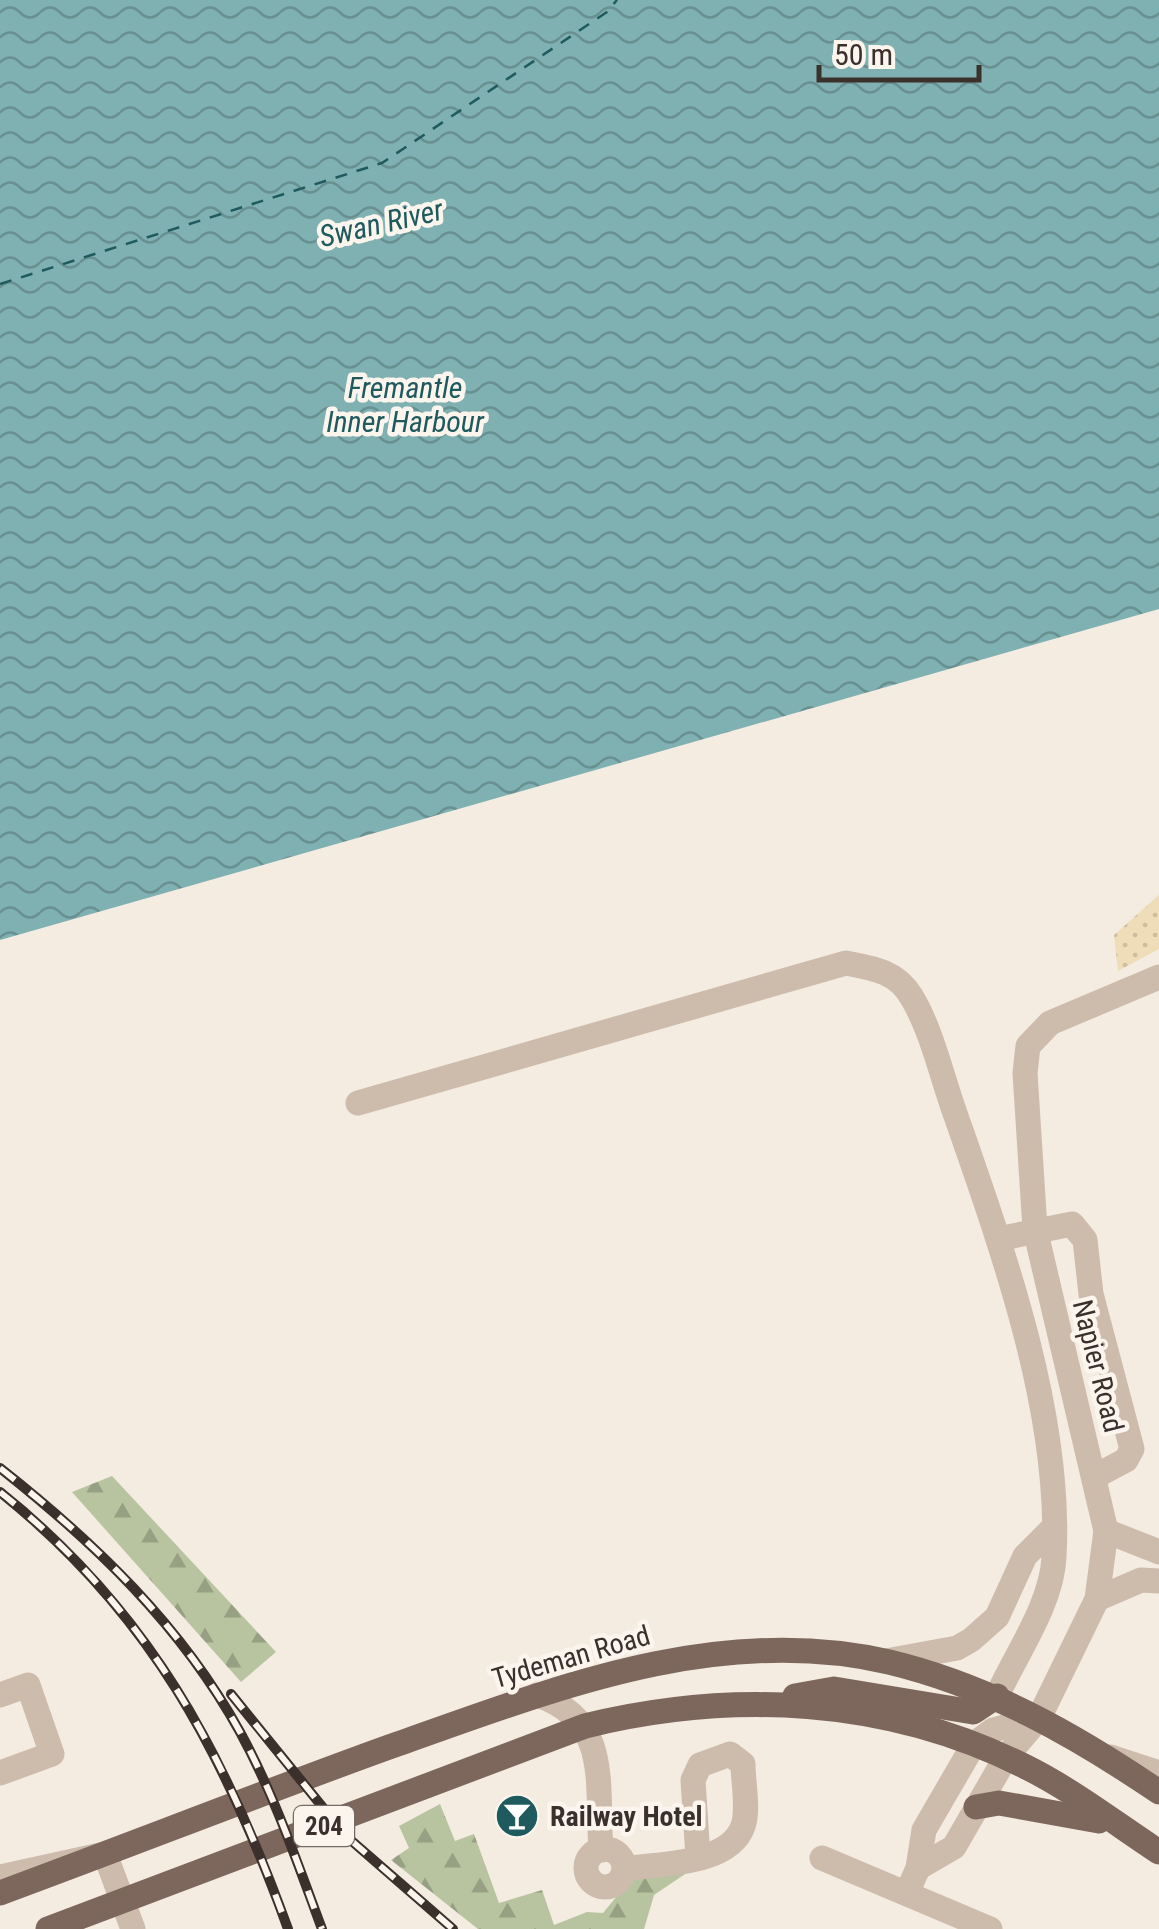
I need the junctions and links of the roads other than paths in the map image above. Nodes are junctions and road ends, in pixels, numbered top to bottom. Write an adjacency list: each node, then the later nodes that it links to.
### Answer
1 (1159, 977): 3 (street, Napier Road)
2 (358, 1103): 4 (street)
3 (1035, 1229): 4 (street); 5 (street, Napier Road); 5 (street)
4 (998, 1239): 6 (street)
5 (1094, 1477): 7 (street, Napier Road)
6 (1052, 1529): 11 (street); 14 (street)
7 (1106, 1531): 8 (street); 10 (street, Napier Road)
8 (1159, 1552)
9 (1159, 1581): 10 (street)
10 (1097, 1600): 16 (street, Napier Road)
11 (886, 1662): 13 (main road, Tydeman Road / 204); 14 (main road, Tydeman Road / 204)
12 (0, 1695): 21 (street)
13 (536, 1695): 17 (street); 27 (main road, Tydeman Road / 204)
14 (997, 1696): 15 (main road); 16 (main road, Tydeman Road / 204)
15 (760, 1702): 17 (main road, 204); 18 (main road, 204)
16 (1039, 1718): 18 (street); 19 (main road, Tydeman Road / 204); 20 (street, Napier Road)
17 (585, 1726): 28 (street); 34 (main road, 204)
18 (974, 1744): 20 (main road, 204); 30 (street)
19 (1105, 1756): 22 (street); 23 (main road, Tydeman Road / 204)
20 (1006, 1757): 24 (street, Napier Road); 25 (main road, 204)
21 (0, 1773)
22 (1159, 1773)
23 (1159, 1792)
24 (976, 1807): 25 (main road); 30 (street, Napier Road)
25 (1119, 1826): 26 (main road, 204)
26 (1159, 1852)
27 (105, 1854): 31 (street); 32 (main road, Tydeman Road / 204); 34 (street)
28 (698, 1857)
29 (822, 1858): 33 (street)
30 (918, 1868): 33 (street)
31 (0, 1877)
32 (0, 1893)
33 (907, 1893): 37 (street)
34 (122, 1900): 35 (main road, 204); 36 (street)
35 (48, 1929)
36 (133, 1929)
37 (990, 1929)

